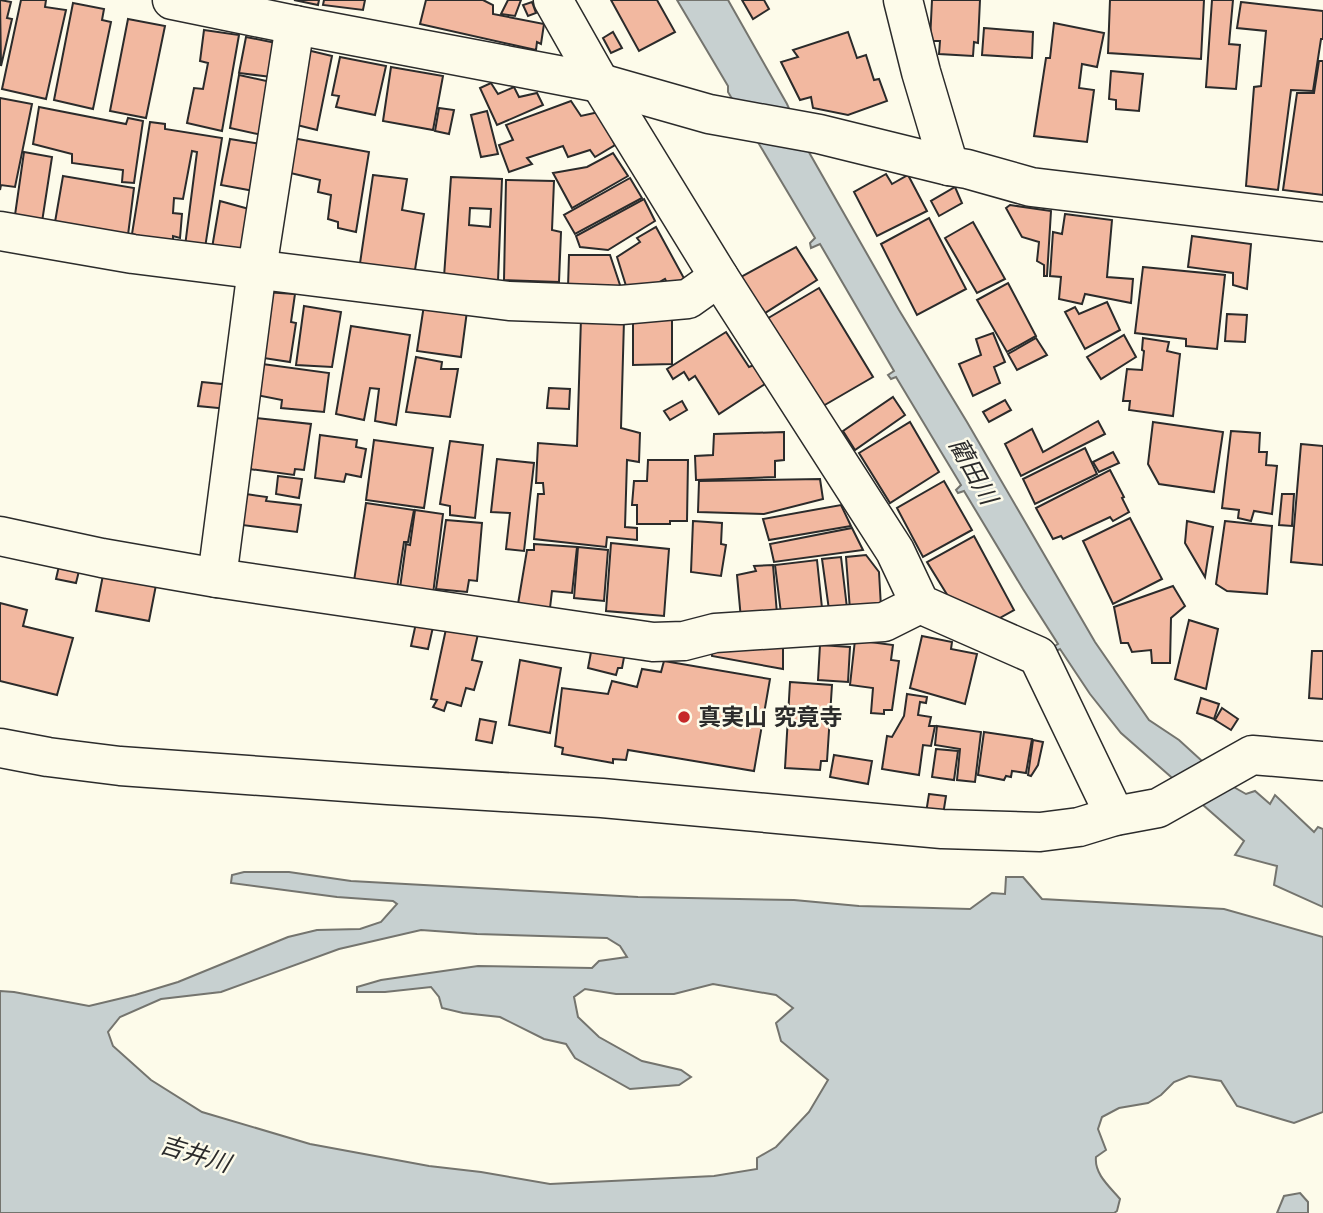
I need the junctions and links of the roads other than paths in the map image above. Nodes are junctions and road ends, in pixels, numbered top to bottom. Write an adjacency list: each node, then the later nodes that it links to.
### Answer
1 (172, 0): 4 (street)
2 (553, 0): 5 (street)
3 (903, 0): 6 (street)
4 (295, 25): 5 (street); 9 (street)
5 (600, 83): 6 (street); 10 (street)
6 (949, 166): 7 (street)
7 (1323, 222)
8 (0, 232): 9 (street)
9 (257, 269): 10 (street); 12 (street)
10 (719, 277): 13 (street)
11 (0, 536): 12 (street)
12 (217, 578): 13 (street)
13 (920, 604): 16 (street)
14 (0, 748): 16 (street)
15 (1323, 761): 16 (street)
16 (1115, 816)

